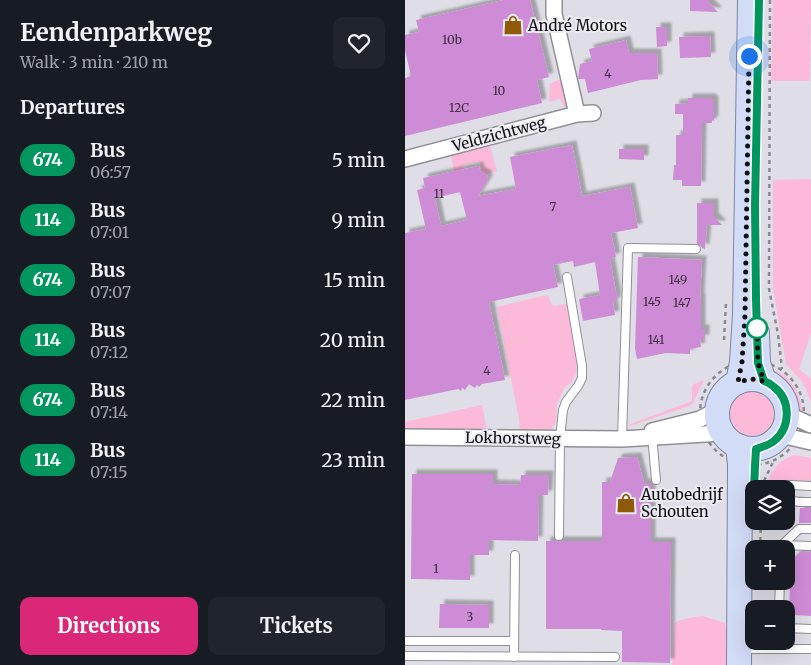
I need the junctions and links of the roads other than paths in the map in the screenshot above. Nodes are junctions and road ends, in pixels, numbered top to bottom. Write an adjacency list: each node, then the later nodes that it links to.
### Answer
1 (554, 0): 5 (street)
2 (750, 0): 10 (main road)
3 (759, 0): 9 (main road)
4 (593, 112): 5 (street, Veldzichtweg)
5 (577, 114): 6 (street, Veldzichtweg)
6 (405, 159)
7 (696, 249): 16 (lane)
8 (567, 276): 15 (lane)
9 (771, 372): 10 (main road); 12 (main road)
10 (730, 375): 11 (main road)
11 (708, 414): 13 (street, Lokhorstweg); 17 (main road)
12 (799, 430): 17 (main road)
13 (652, 434): 16 (street, Lokhorstweg); 17 (street, Lokhorstweg); 18 (lane)
14 (405, 437): 15 (street, Lokhorstweg)
15 (560, 439): 16 (street, Lokhorstweg); 25 (lane)
16 (622, 439)
17 (743, 455): 38 (main road)
18 (656, 480)
19 (795, 485): 20 (lane)
20 (811, 486)
21 (795, 501): 22 (lane)
22 (811, 502)
23 (811, 529): 26 (lane)
24 (753, 530): 38 (main road)
25 (559, 536)
26 (789, 540)
27 (811, 546): 28 (lane)
28 (795, 547)
29 (515, 555): 33 (lane)
30 (795, 628): 31 (lane)
31 (811, 629)
32 (405, 641): 33 (lane)
33 (514, 641): 36 (lane)
34 (811, 649): 38 (lane)
35 (405, 656): 36 (lane)
36 (514, 657): 37 (lane)
37 (615, 657)
38 (747, 660)

